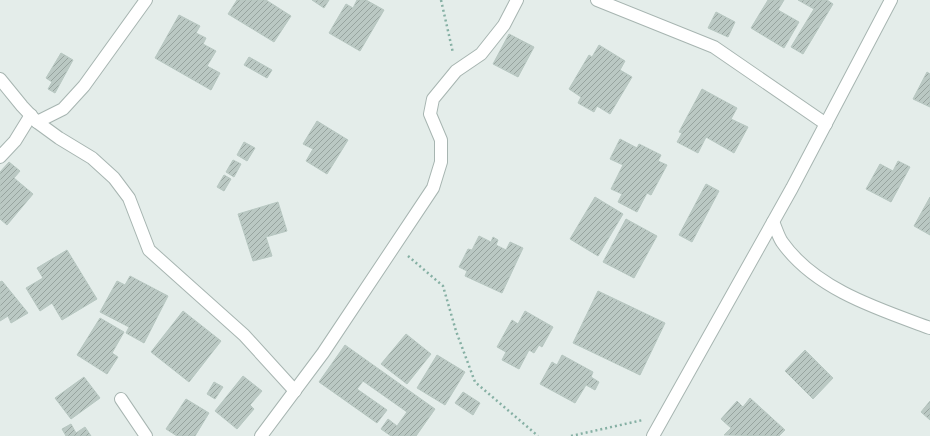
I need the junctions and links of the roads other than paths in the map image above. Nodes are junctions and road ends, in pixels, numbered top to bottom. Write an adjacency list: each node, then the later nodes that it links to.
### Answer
1 (146, 0): 6 (street)
2 (517, 0): 11 (street)
3 (597, 0): 7 (street)
4 (891, 0): 7 (street)
5 (0, 79): 6 (street)
6 (34, 118): 8 (street); 11 (street)
7 (826, 124): 9 (street)
8 (0, 157)
9 (773, 222): 10 (street); 15 (street)
10 (930, 328)
11 (295, 391): 14 (street)
12 (121, 400): 13 (street)
13 (146, 436)
14 (261, 436)
15 (653, 436)

